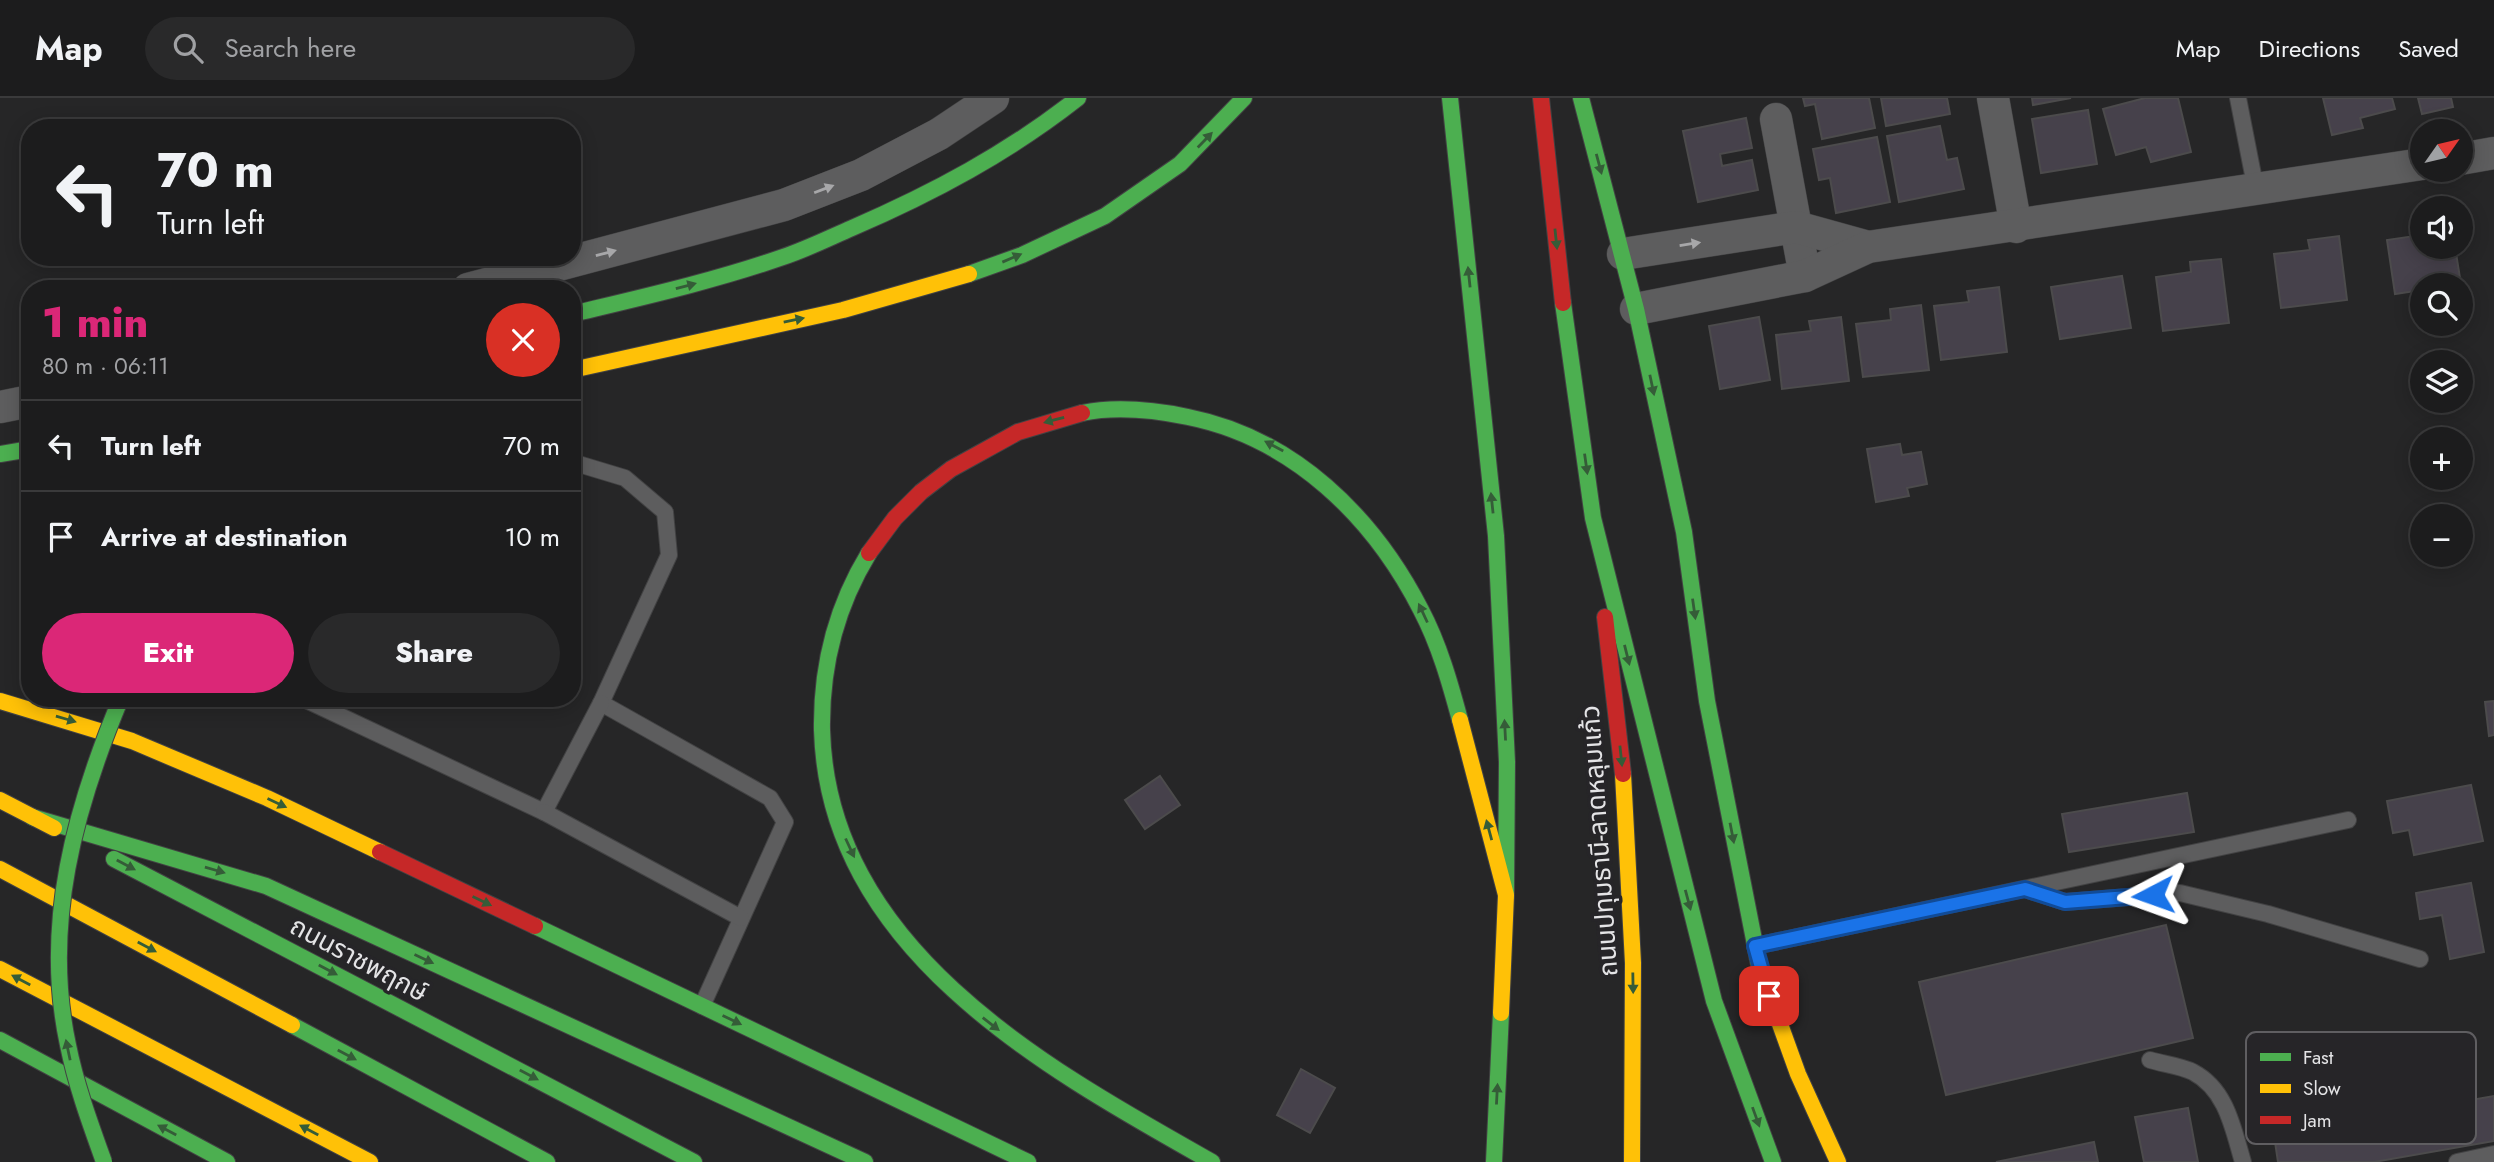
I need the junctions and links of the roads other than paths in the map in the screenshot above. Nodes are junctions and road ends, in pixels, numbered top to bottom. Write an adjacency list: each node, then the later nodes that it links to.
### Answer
1 (993, 98): 18 (street, one-way to 1)
2 (1079, 98): 23 (main road, one-way to 2)
3 (1244, 98): 24 (main road, one-way to 3)
4 (1450, 98): 41 (main road, one-way to 4)
5 (1541, 98): 30 (main road, one-way to 30)
6 (1581, 98): 17 (main road, one-way to 17)
7 (1993, 98): 15 (street)
8 (2238, 98): 13 (lane)
9 (1776, 119): 14 (street)
10 (2494, 153): 11 (street)
11 (2473, 157)
12 (2410, 166): 13 (street)
13 (2256, 190): 15 (street)
14 (1796, 227): 16 (street); 17 (street, one-way to 14); 20 (street)
15 (2016, 227): 16 (street)
16 (1868, 247): 20 (street)
17 (1623, 254): 22 (main road)
18 (581, 259)
19 (555, 266): 21 (street, one-way to 19)
20 (1805, 276): 22 (street)
21 (502, 280)
22 (1636, 309): 43 (main road, one-way to 43)
23 (581, 312)
24 (581, 368)
25 (21, 403): 26 (street)
26 (0, 407)
27 (21, 450): 28 (main road)
28 (0, 454)
29 (581, 465): 32 (lane)
30 (1593, 517): 59 (main road, ถนนปทุมธานี-ลาดหลุมแก้ว, one-way to 59); 60 (main road, one-way to 60)
31 (0, 701): 46 (main road, one-way to 46)
32 (601, 703): 36 (lane); 42 (lane)
33 (117, 707): 50 (main road, one-way to 33, bridge)
34 (321, 707): 36 (lane)
35 (0, 800): 37 (main road, ถนนราชพฤกษ์)
36 (544, 812): 42 (lane)
37 (32, 817): 54 (main road, ถนนราชพฤกษ์, one-way to 54); 55 (main road, one-way to 55)
38 (2348, 820): 40 (lane)
39 (0, 869): 53 (main road, one-way to 53)
40 (2025, 889): 43 (lane); 44 (lane)
41 (1506, 896): 57 (main road, one-way to 57); 58 (main road, one-way to 41)
42 (741, 918): 46 (lane)
43 (1755, 946): 61 (main road)
44 (2420, 959)
45 (0, 969): 52 (main road, one-way to 45)
46 (702, 1006): 56 (main road, one-way to 56)
47 (0, 1040): 51 (main road, one-way to 47)
48 (2150, 1060): 62 (lane)
49 (2494, 1154): 63 (lane)
50 (104, 1162)
51 (227, 1162)
52 (370, 1162)
53 (547, 1162)
54 (694, 1162)
55 (865, 1162)
56 (1028, 1162)
57 (1212, 1162)
58 (1494, 1162)
59 (1632, 1162)
60 (1773, 1162)
61 (1838, 1162)
62 (2243, 1162)
63 (2457, 1162)

